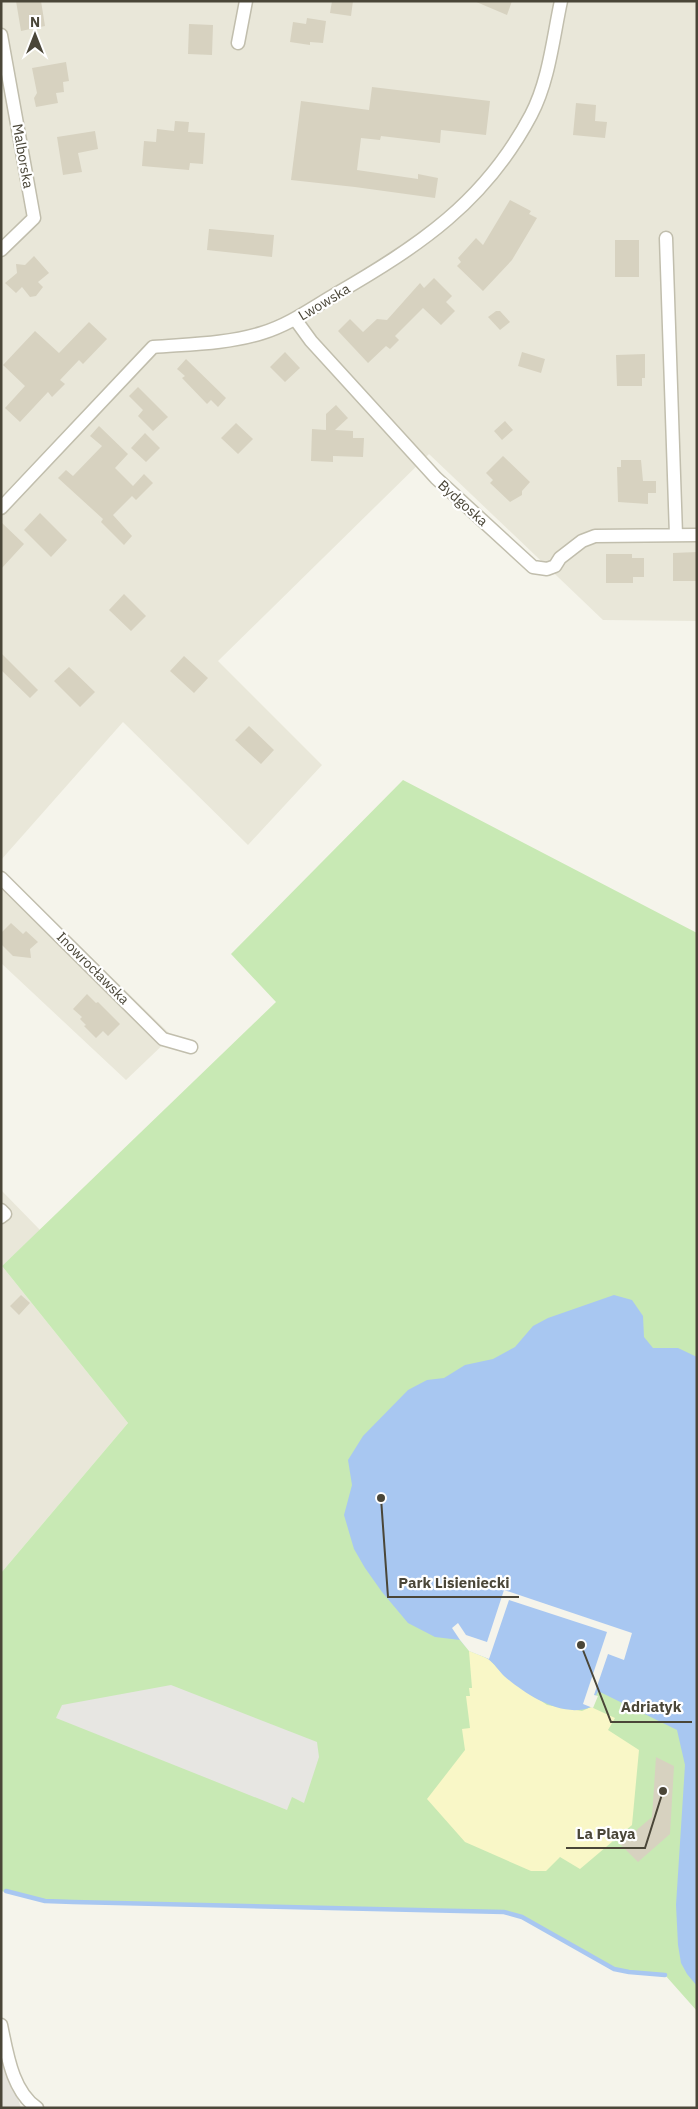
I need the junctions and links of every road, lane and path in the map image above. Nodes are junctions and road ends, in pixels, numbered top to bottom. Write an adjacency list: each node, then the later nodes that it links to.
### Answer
1 (246, 1): 4 (street)
2 (561, 1): 7 (street, Lwowska)
3 (1, 35): 6 (street, Malborska)
4 (238, 43)
5 (666, 238): 9 (street)
6 (1, 250)
7 (295, 319): 8 (street, Lwowska); 9 (street, Bydgoska)
8 (1, 508)
9 (676, 535): 10 (street, Bydgoska)
10 (697, 535)
11 (1, 878): 12 (street, Inowrocławska)
12 (191, 1047)
13 (1, 1210): 14 (street)
14 (1, 1217)
15 (1, 2025): 16 (street)
16 (37, 2108)

